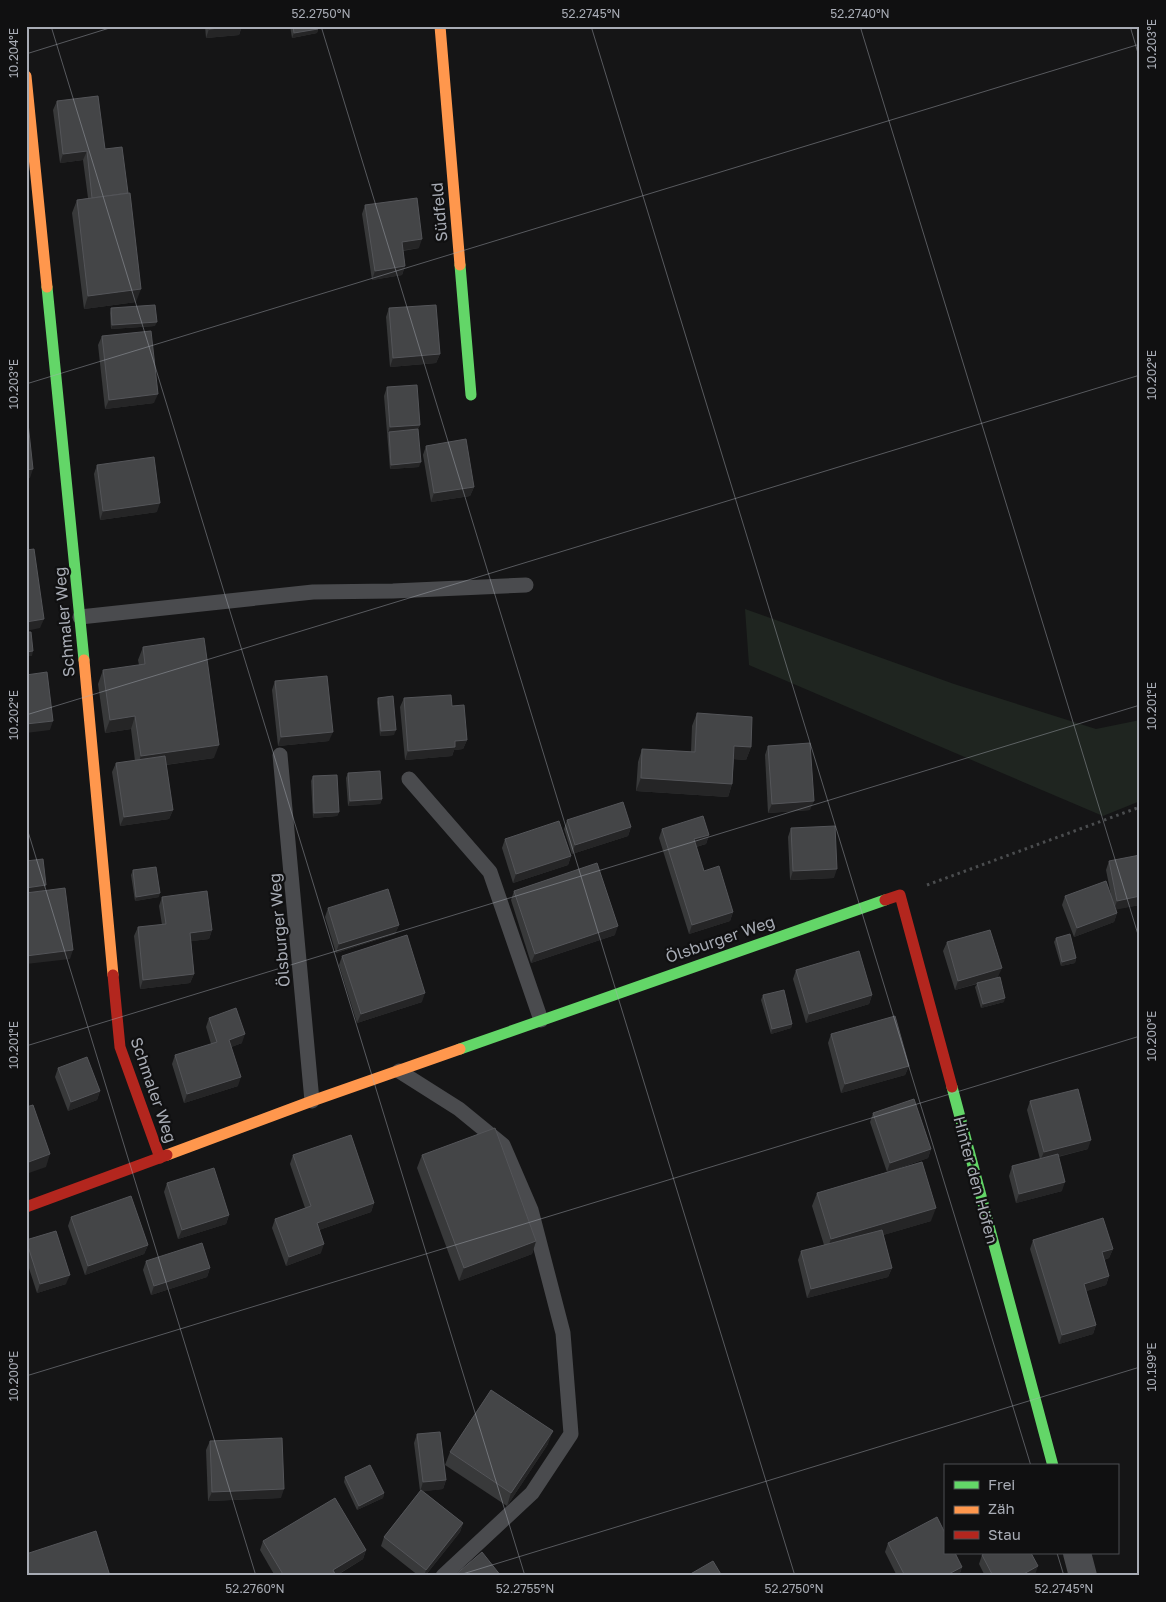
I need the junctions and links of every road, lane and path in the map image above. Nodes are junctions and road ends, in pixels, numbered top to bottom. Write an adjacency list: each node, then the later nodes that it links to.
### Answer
1 (440, 26): 3 (street, Südfeld)
2 (26, 76): 5 (street, Schmaler Weg)
3 (471, 395)
4 (526, 585): 5 (lane)
5 (80, 617): 13 (street, Schmaler Weg)
6 (280, 755): 12 (lane, Ölsburger Weg)
7 (409, 779): 10 (lane)
8 (1140, 807): 9 (path)
9 (900, 895): 10 (street, Ölsburger Weg); 15 (street, Hinter den Höfen)
10 (541, 1020): 11 (street, Ölsburger Weg)
11 (399, 1071): 12 (street, Ölsburger Weg); 17 (lane)
12 (312, 1101): 13 (street, Ölsburger Weg)
13 (160, 1158): 14 (street, Ölsburger Weg)
14 (26, 1207)
15 (1052, 1464)
16 (1077, 1554): 18 (street)
17 (443, 1576)
18 (1083, 1576)

